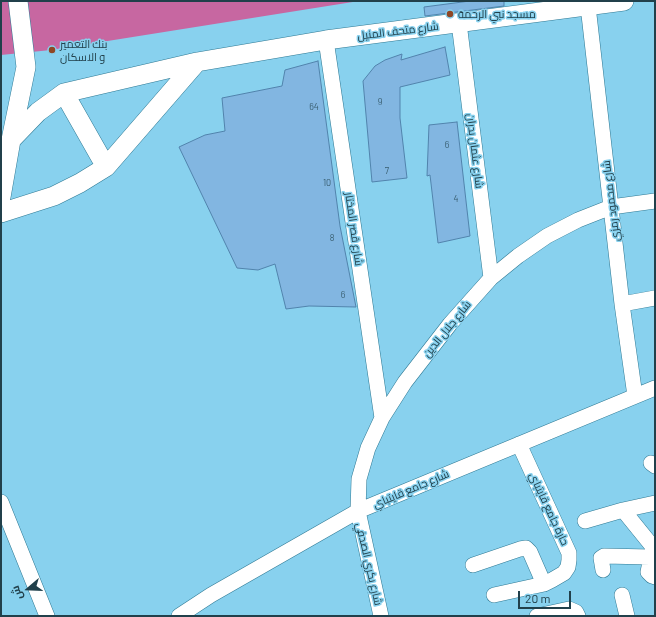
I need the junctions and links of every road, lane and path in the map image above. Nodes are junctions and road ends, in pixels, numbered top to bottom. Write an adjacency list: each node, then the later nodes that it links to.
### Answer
1 (18, 1): 8 (street)
2 (624, 1): 3 (street, شارع متحف المنيل)
3 (588, 6): 4 (street, شارع متحف المنيل); 12 (street, شارع محمود رمزي)
4 (459, 23): 5 (street, شارع متحف المنيل); 14 (street, شارع عثمان بدران)
5 (326, 40): 6 (street, شارع متحف المنيل); 19 (street, شارع قصر المختار)
6 (197, 62): 7 (street, شارع متحف المنيل); 9 (street)
7 (64, 93): 8 (street, شارع متحف المنيل); 9 (street)
8 (11, 140): 10 (street)
9 (106, 166): 13 (street)
10 (1, 197)
11 (655, 201): 12 (street, شارع جلال الدين)
12 (611, 207): 14 (street, شارع جلال الدين); 16 (street, شارع محمود رمزي)
13 (1, 213)
14 (491, 278): 19 (street, شارع جلال الدين)
15 (655, 298): 16 (street)
16 (622, 304): 18 (street, شارع محمود رمزي)
17 (655, 389): 18 (street, شارع جامع قايتباي)
18 (635, 396): 20 (street, شارع جامع قايتباي)
19 (382, 418): 24 (street, شارع جلال الدين)
20 (519, 444): 24 (street, شارع جامع قايتباي); 30 (street, حارة جامع قايتباي)
21 (1, 502): 33 (street)
22 (655, 503): 23 (street)
23 (623, 510): 25 (street); 26 (street)
24 (358, 512): 34 (street, شارع جامع قايتباي); 35 (street, شارع بكري الصدفي)
25 (585, 521)
26 (653, 549): 28 (street); 29 (street)
27 (473, 565): 30 (street)
28 (603, 570)
29 (655, 577)
30 (544, 584): 31 (street, حارة جامع قايتباي)
31 (494, 595)
32 (622, 595): 38 (street)
33 (47, 616)
34 (179, 616)
35 (381, 616)
36 (538, 616): 37 (street)
37 (578, 616)
38 (627, 616)

